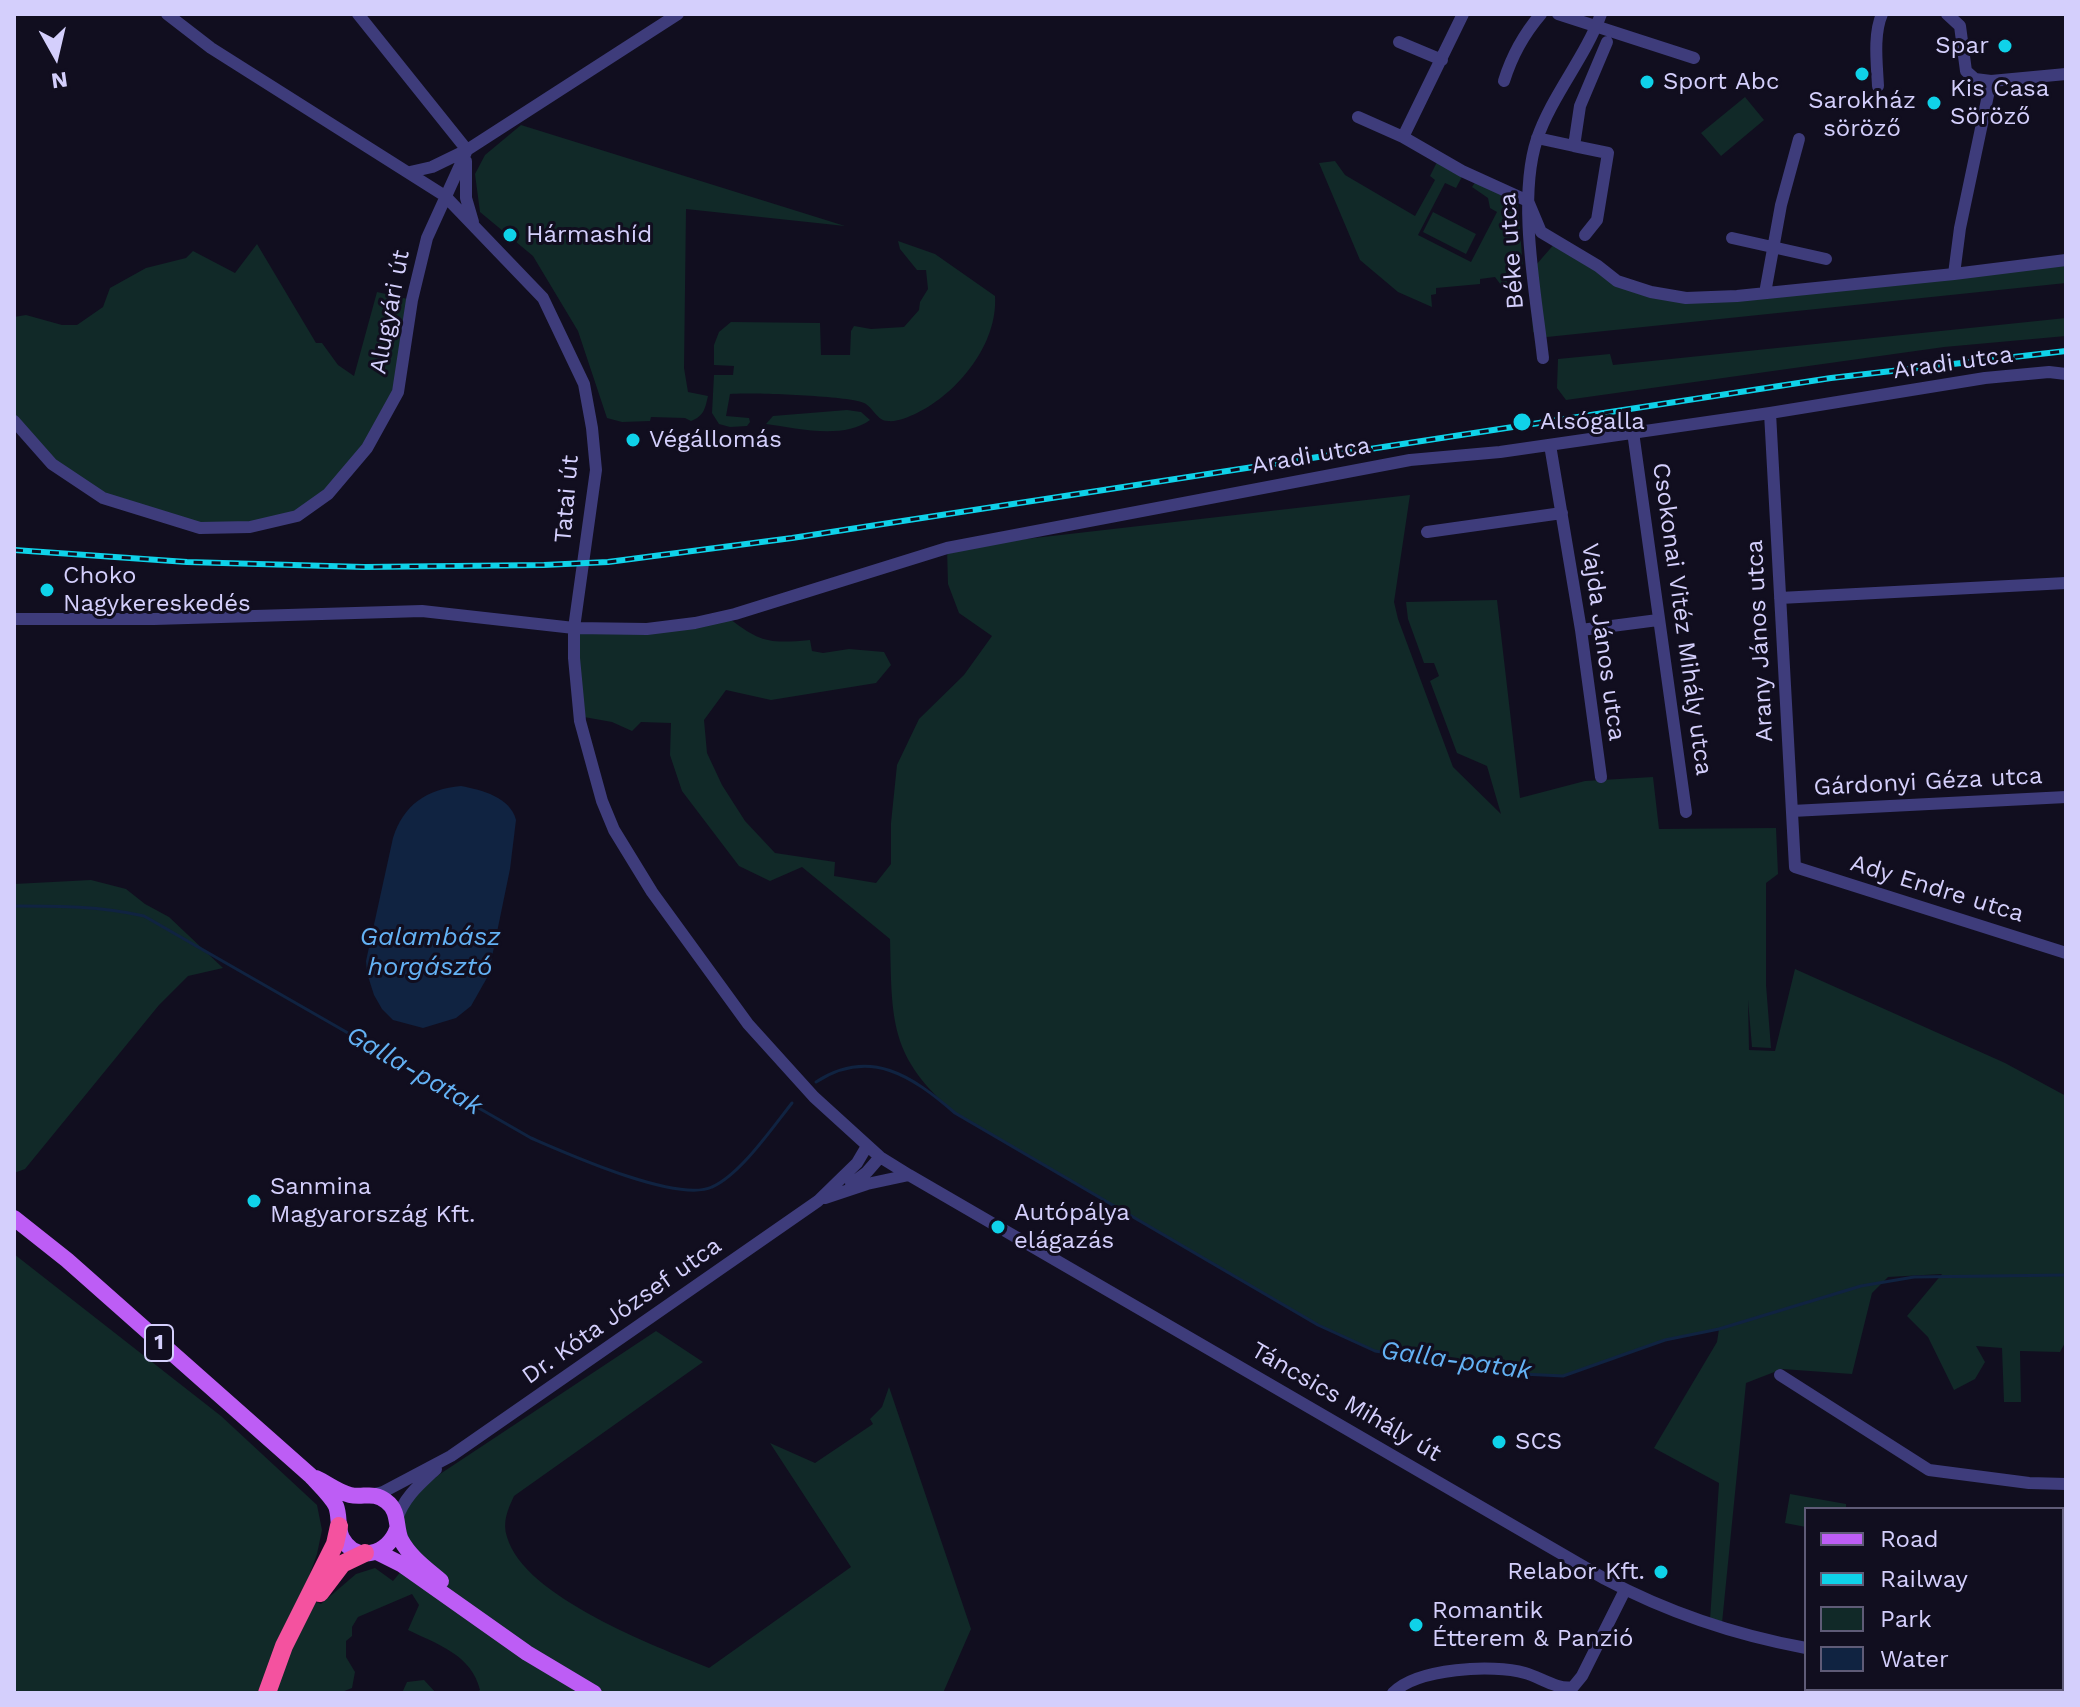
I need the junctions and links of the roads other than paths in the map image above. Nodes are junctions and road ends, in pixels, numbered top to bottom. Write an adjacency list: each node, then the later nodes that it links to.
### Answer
1 (167, 14): 24 (street, Tatai út)
2 (358, 14): 23 (street)
3 (678, 14): 23 (street)
4 (1541, 14): 15 (street)
5 (1558, 14): 9 (street)
6 (1882, 14): 17 (street)
7 (1947, 14): 16 (street)
8 (1459, 15): 13 (street)
9 (1599, 20): 12 (street); 20 (street, Béke utca)
10 (1399, 42): 13 (street)
11 (1607, 42): 22 (street)
12 (1694, 58)
13 (1442, 60): 19 (street)
14 (2066, 74): 16 (street)
15 (1504, 81)
16 (1991, 81): 33 (street)
17 (1878, 86)
18 (1358, 117): 19 (street)
19 (1403, 137): 26 (street)
20 (1537, 138): 22 (street); 26 (street, Béke utca)
21 (1799, 139): 30 (street)
22 (1574, 146): 28 (street)
23 (467, 150): 24 (street); 25 (street, Alugyári út); 27 (street)
24 (410, 172): 25 (street, Tatai út)
25 (445, 196): 27 (street, Tatai út); 38 (street, Alugyári út)
26 (1528, 201): 34 (street); 35 (street, Béke utca)
27 (475, 226): 47 (street, Tatai út)
28 (1585, 235)
29 (1732, 238): 30 (street)
30 (1772, 249): 31 (street); 34 (street)
31 (1826, 259)
32 (2066, 260): 33 (street)
33 (1954, 274): 34 (street)
34 (1765, 293)
35 (1543, 358)
36 (2065, 377): 37 (street, Aradi utca)
37 (1770, 413): 39 (street, Aradi utca); 44 (street, Arany János utca)
38 (14, 421)
39 (1633, 432): 40 (street, Aradi utca); 46 (street, Csokonai Vitéz Mihály utca)
40 (1550, 445): 41 (street, Vajda János utca); 47 (street, Aradi utca)
41 (1562, 513): 42 (street, Vajda János utca); 48 (street, Vajda János utca)
42 (1427, 532)
43 (2066, 583): 44 (street)
44 (1780, 598): 51 (street, Arany János utca)
45 (14, 619): 47 (street)
46 (1658, 620): 48 (street); 52 (street, Csokonai Vitéz Mihály utca)
47 (574, 628): 55 (street, Tatai út)
48 (1581, 630): 49 (street, Vajda János utca)
49 (1601, 777)
50 (2066, 797): 51 (street, Gárdonyi Géza utca)
51 (1792, 811): 53 (street, Arany János utca)
52 (1686, 812)
53 (1795, 867): 54 (street, Ady Endre utca)
54 (2066, 953)
55 (810, 1093): 56 (street, Táncsics Mihály út)
56 (867, 1146): 57 (street, Táncsics Mihály út); 60 (street, Dr. Kóta József utca)
57 (880, 1157): 58 (street, Táncsics Mihály út); 59 (street, Dr. Kóta József utca)
58 (909, 1175): 59 (street, Dr. Kóta József utca); 70 (street, Táncsics Mihály út)
59 (839, 1193): 60 (street, Dr. Kóta József utca)
60 (818, 1201): 63 (street, Dr. Kóta József utca)
61 (14, 1218): 64 (main road, 1)
62 (1780, 1375): 65 (street)
63 (451, 1456): 66 (street); 67 (street)
64 (311, 1476): 66 (main road, 1); 68 (main road, 1)
65 (2066, 1484)
66 (366, 1495): 67 (main road, 1); 68 (main road)
67 (397, 1524): 69 (main road); 72 (main road, 1)
68 (339, 1526): 69 (main road, 1); 71 (highway)
69 (371, 1552): 71 (highway); 72 (main road, 1)
70 (1625, 1590): 73 (street, Táncsics Mihály út); 76 (street)
71 (302, 1613): 74 (highway)
72 (479, 1618): 75 (main road, 1)
73 (1804, 1648)
74 (267, 1693)
75 (594, 1693)
76 (1393, 1693)

